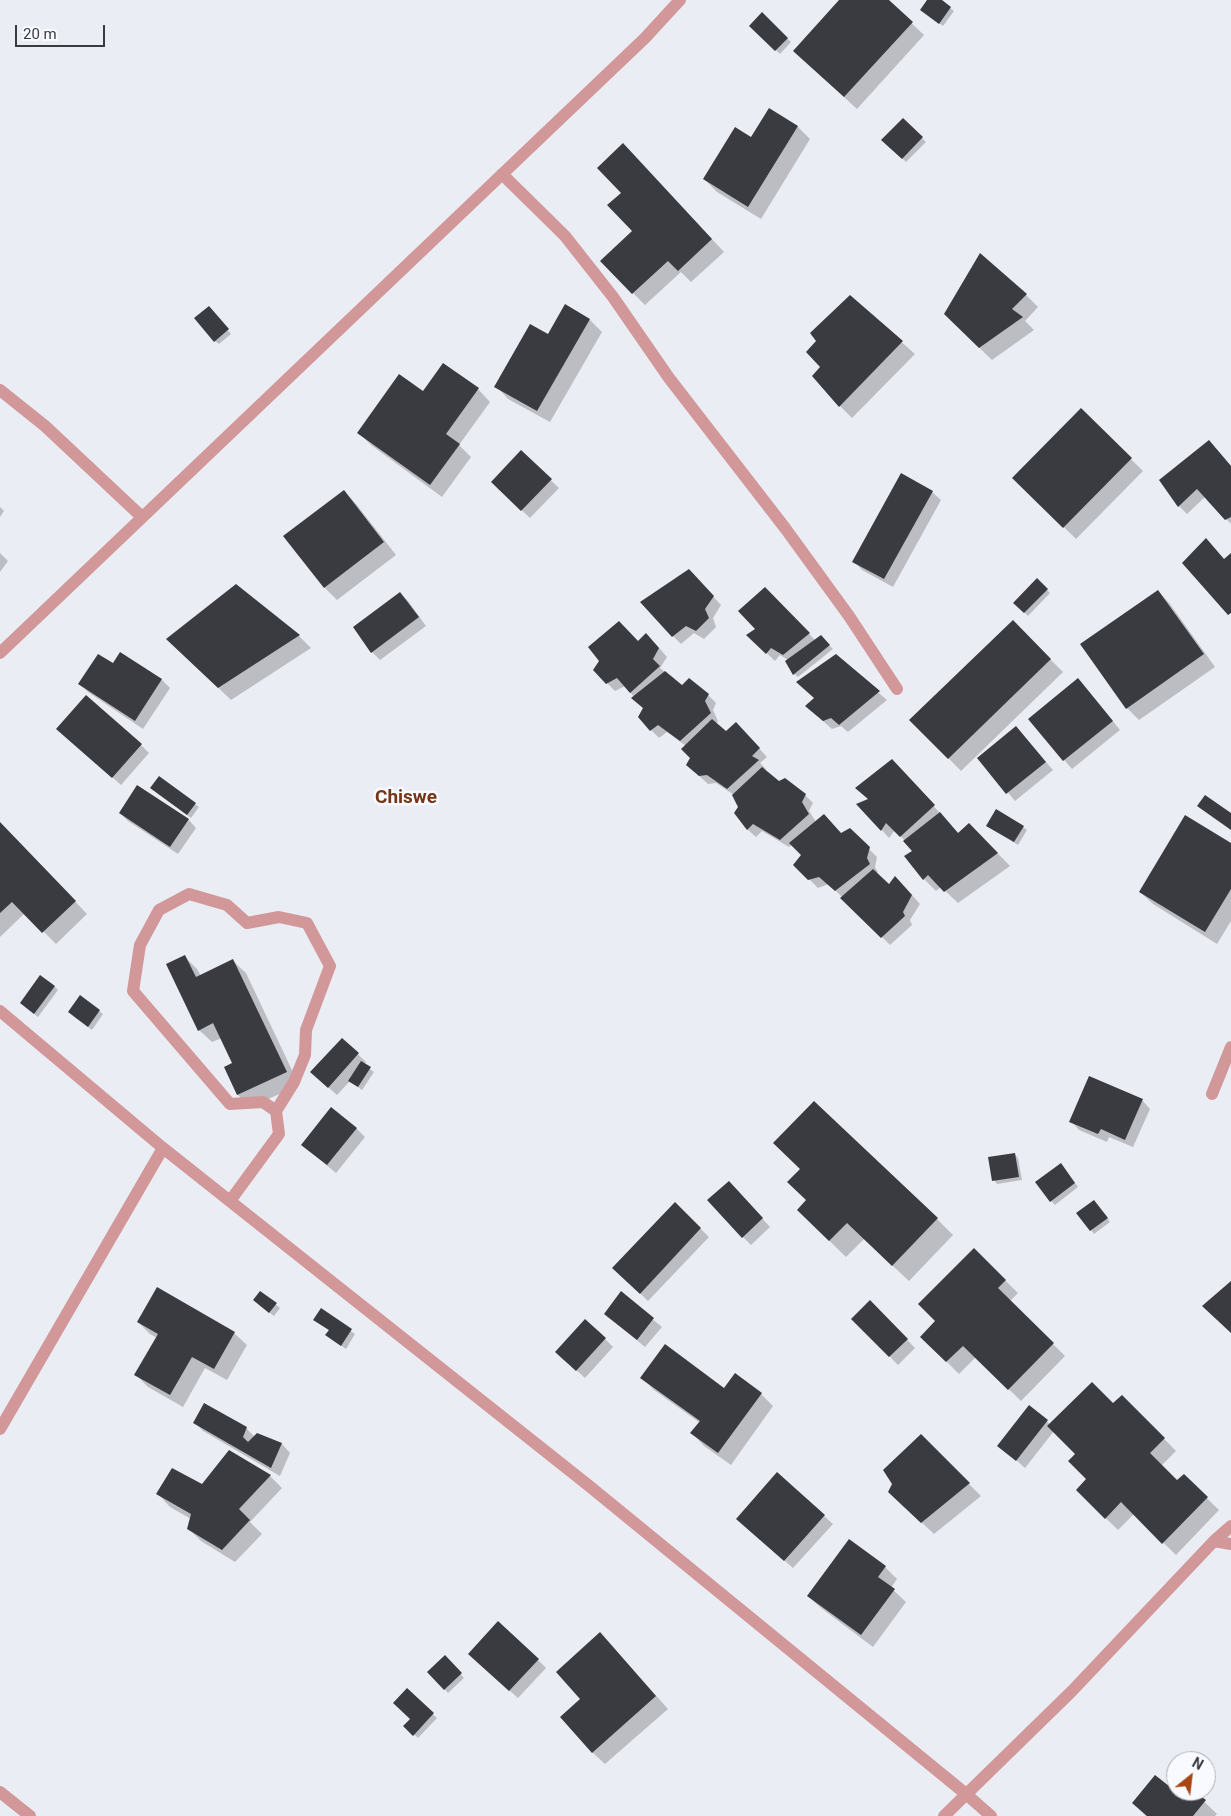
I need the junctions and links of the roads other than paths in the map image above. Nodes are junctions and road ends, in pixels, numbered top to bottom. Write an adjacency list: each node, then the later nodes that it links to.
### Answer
1 (680, 0): 2 (street)
2 (502, 174): 4 (street); 6 (street)
3 (0, 390): 4 (street)
4 (142, 517): 5 (street)
5 (0, 653)
6 (897, 689)
7 (0, 1010): 11 (street)
8 (1231, 1047): 9 (street)
9 (1212, 1094)
10 (276, 1111): 10 (street); 12 (street)
11 (163, 1148): 12 (street); 13 (street)
12 (230, 1201): 18 (street)
13 (0, 1430)
14 (1231, 1526): 15 (street)
15 (1214, 1541): 16 (street); 18 (street)
16 (1231, 1544)
17 (0, 1792): 19 (street)
18 (966, 1794): 20 (street); 21 (street)
19 (30, 1816)
20 (944, 1816)
21 (991, 1816)

